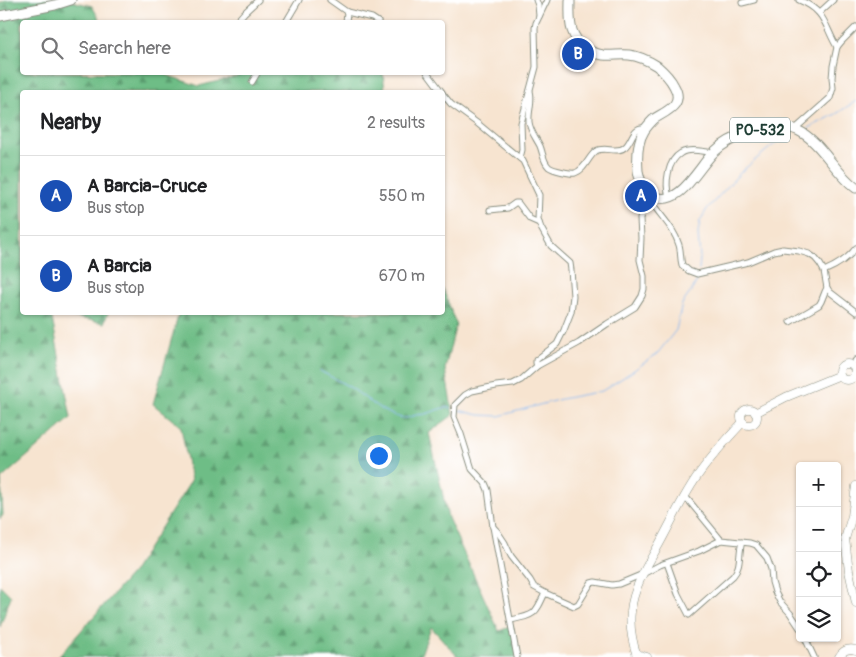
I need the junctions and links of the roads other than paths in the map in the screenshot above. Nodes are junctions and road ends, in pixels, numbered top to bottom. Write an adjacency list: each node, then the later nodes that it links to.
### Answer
1 (71, 0): 14 (main road)
2 (258, 0): 16 (street)
3 (299, 0): 17 (street)
4 (330, 0): 12 (street)
5 (536, 0): 15 (street)
6 (546, 0): 15 (street)
7 (570, 0): 28 (main road)
8 (754, 0): 11 (street)
9 (799, 0): 13 (street)
10 (833, 0): 13 (street)
11 (742, 3)
12 (347, 12): 18 (street); 19 (street)
13 (819, 13): 21 (street)
14 (0, 16)
15 (539, 16): 26 (street)
16 (238, 20)
17 (287, 20)
18 (346, 20)
19 (375, 20)
20 (856, 27): 21 (street)
21 (837, 48): 29 (street)
22 (256, 75): 24 (street)
23 (429, 75): 25 (street)
24 (252, 82)
25 (440, 90)
26 (530, 91): 28 (street); 31 (street)
27 (445, 97): 31 (street)
28 (646, 128): 33 (main road)
29 (795, 129): 30 (main road, PO-532); 32 (main road, PO-532)
30 (714, 153): 33 (main road, PO-532); 33 (street)
31 (520, 158): 35 (street)
32 (856, 188)
33 (669, 198)
34 (490, 210): 35 (street)
35 (539, 223): 42 (street)
36 (856, 248): 37 (street)
37 (824, 271): 38 (street); 42 (street)
38 (827, 288): 39 (street); 40 (street)
39 (856, 312)
40 (790, 322)
41 (854, 361): 43 (street); 44 (street)
42 (537, 366): 49 (street)
43 (855, 374): 44 (street)
44 (840, 375): 45 (street)
45 (756, 413): 46 (street); 46 (street)
46 (743, 422): 48 (street)
47 (856, 486): 55 (street)
48 (685, 496): 50 (street); 53 (street)
49 (493, 526): 54 (street); 56 (street)
50 (721, 540): 51 (street); 52 (street)
51 (742, 542): 52 (street); 57 (street)
52 (667, 563): 53 (street)
53 (643, 574): 54 (street); 62 (street)
54 (545, 593): 56 (street)
55 (856, 603)
56 (511, 620): 61 (street)
57 (796, 622)
58 (807, 642): 64 (street)
59 (856, 645): 60 (street)
60 (852, 650): 65 (street)
61 (517, 657)
62 (636, 657): 63 (street)
63 (647, 657)
64 (814, 657)
65 (839, 657)

